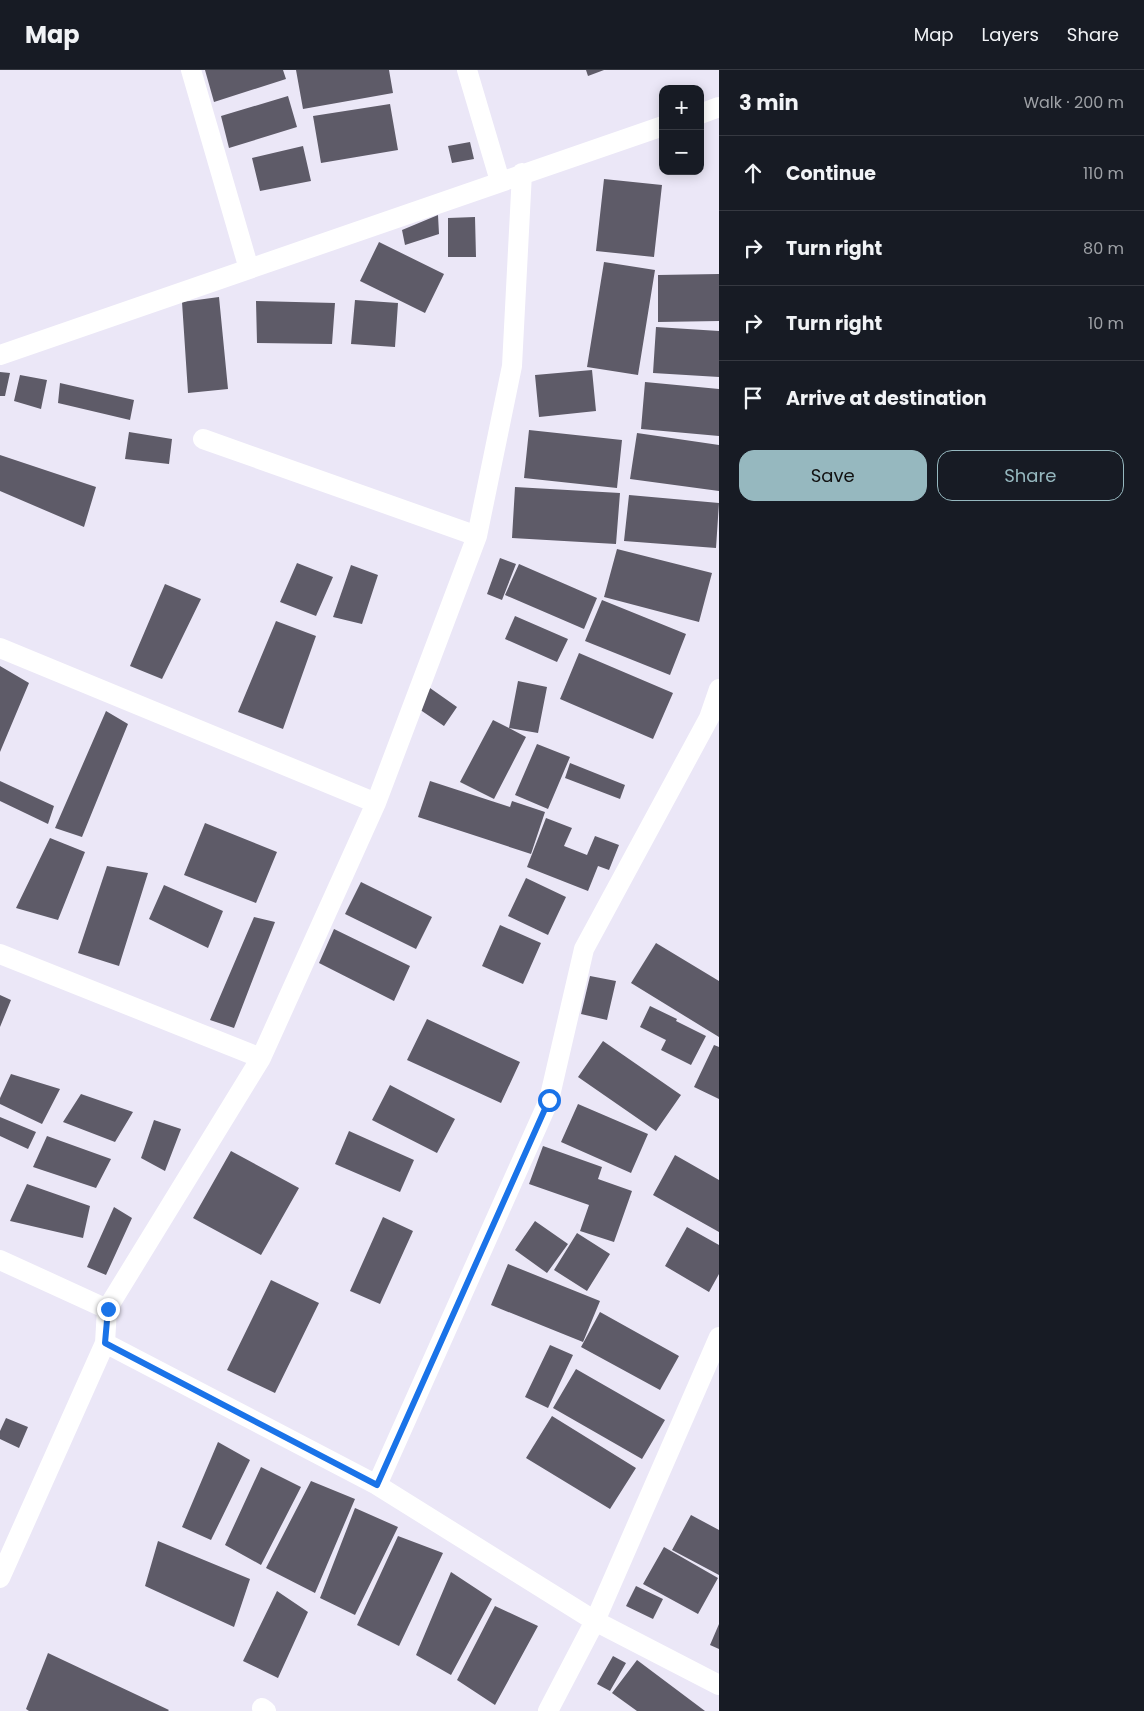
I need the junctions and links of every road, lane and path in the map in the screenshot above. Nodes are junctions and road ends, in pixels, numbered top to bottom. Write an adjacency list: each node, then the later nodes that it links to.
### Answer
1 (191, 70): 8 (street)
2 (466, 70): 7 (street)
3 (719, 107): 4 (street)
4 (704, 113)
5 (659, 127): 6 (street)
6 (522, 174): 7 (street); 11 (street)
7 (500, 181): 8 (street)
8 (249, 269): 9 (street)
9 (0, 355)
10 (203, 439): 11 (street)
11 (477, 536): 14 (street)
12 (0, 648): 14 (street)
13 (719, 689): 21 (street)
14 (376, 803): 16 (street)
15 (0, 954): 16 (street)
16 (261, 1058): 18 (street)
17 (0, 1260): 18 (street)
18 (108, 1309): 20 (street)
19 (719, 1337): 23 (street)
20 (105, 1343): 21 (street); 22 (street)
21 (377, 1485): 23 (street)
22 (1, 1574)
23 (595, 1621): 24 (street); 25 (street)
24 (719, 1684)
25 (548, 1711)

